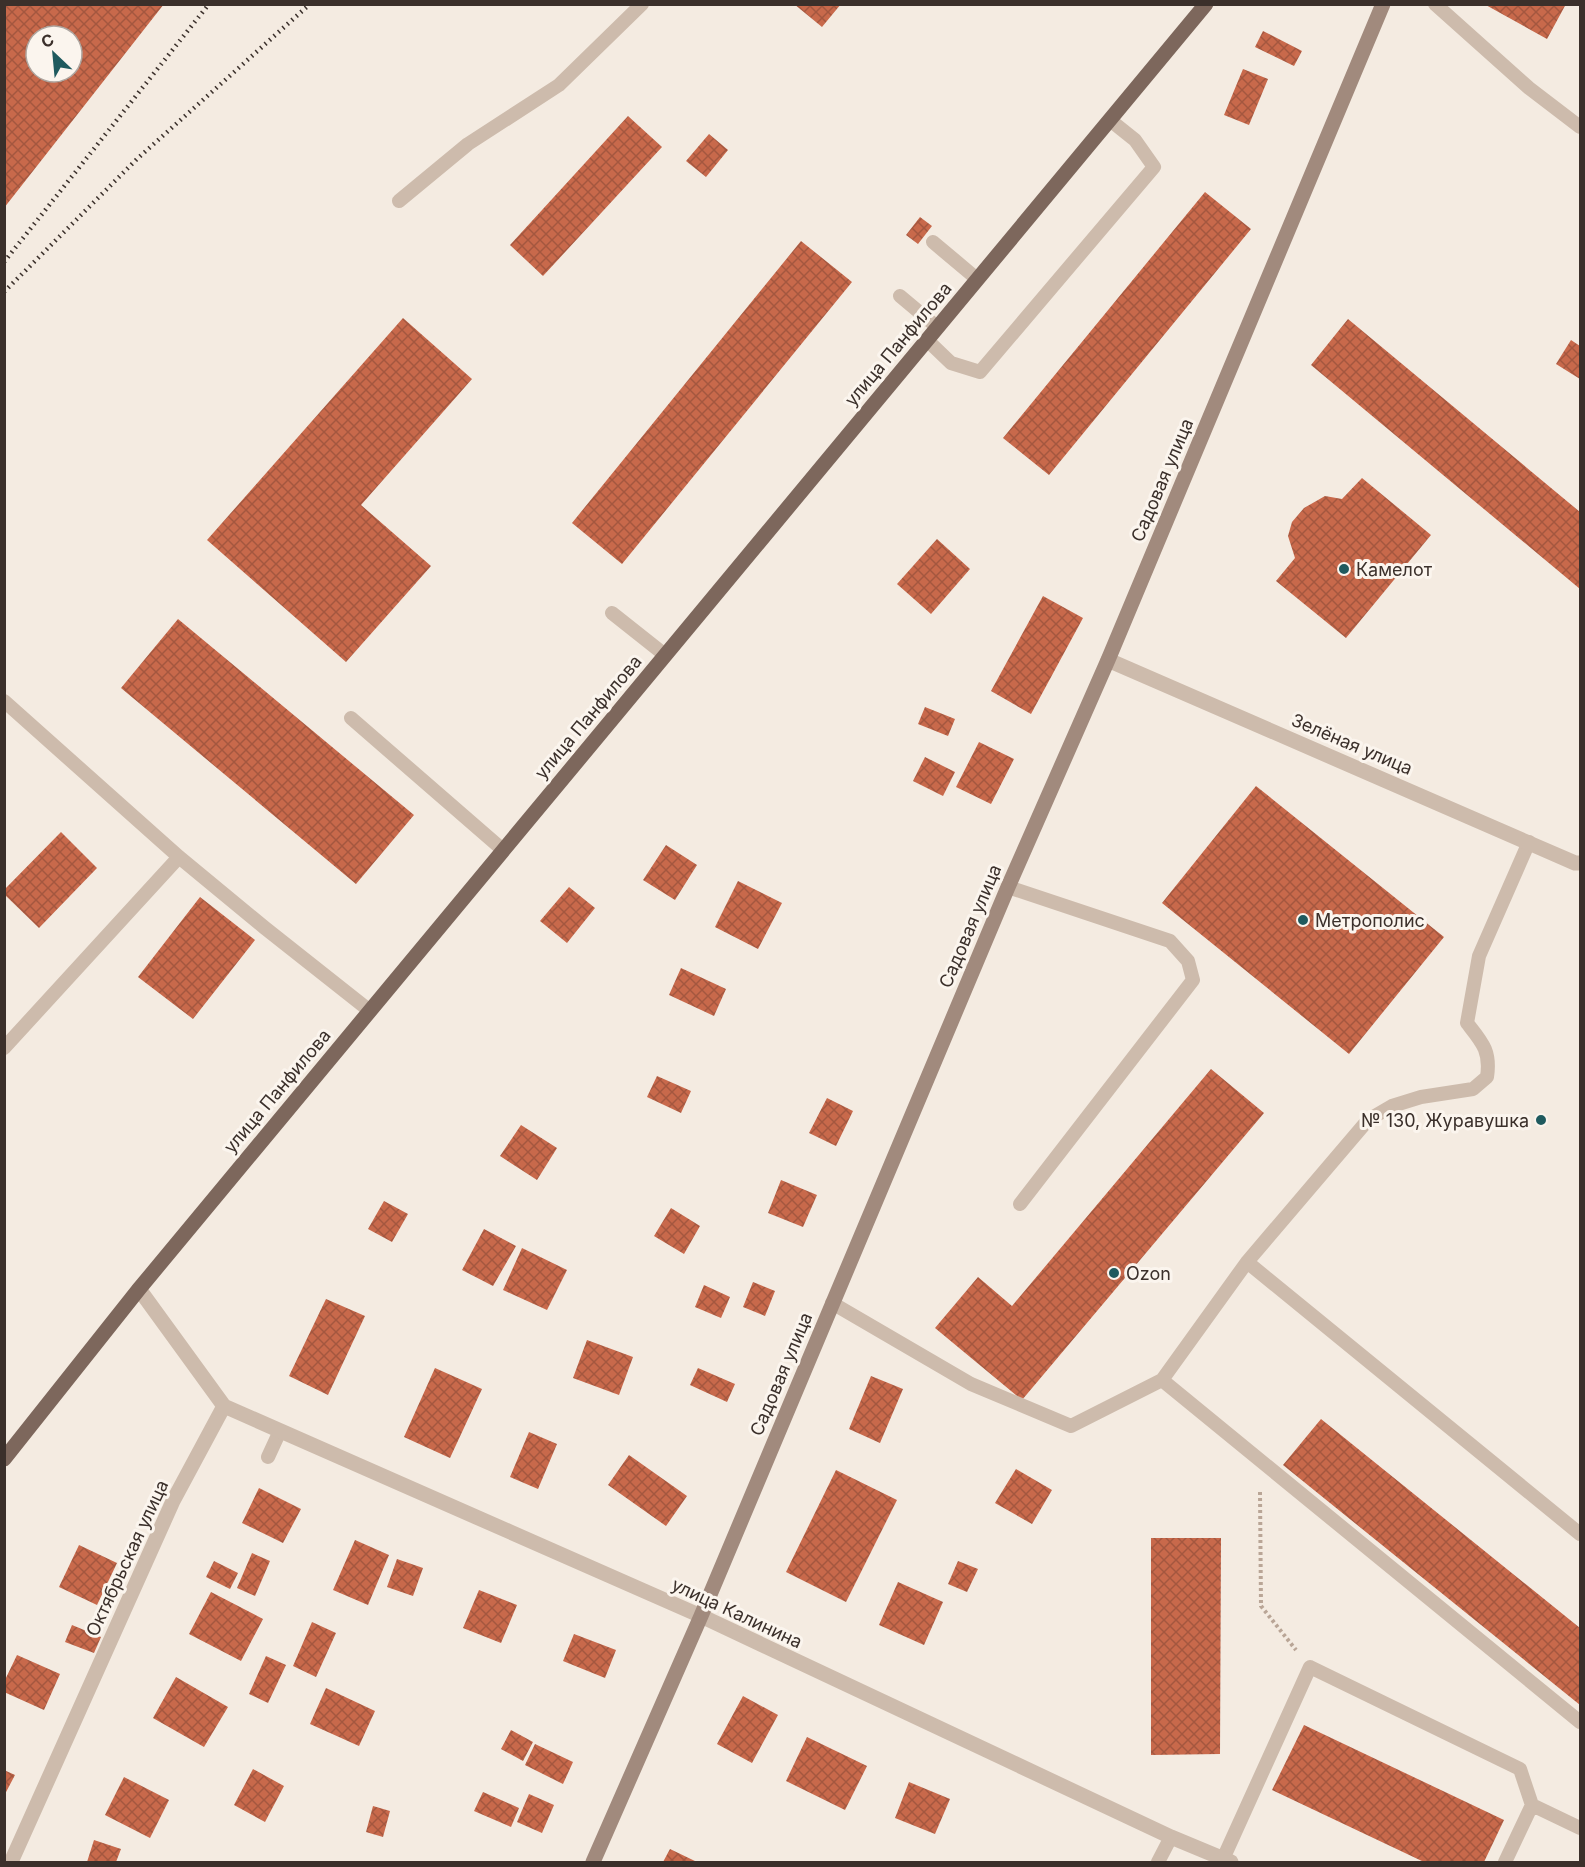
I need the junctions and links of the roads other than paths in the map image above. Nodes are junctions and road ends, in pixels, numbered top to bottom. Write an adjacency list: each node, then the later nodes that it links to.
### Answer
1 (642, 4): 7 (lane)
2 (1206, 4): 5 (main road, улица Панфилова)
3 (1383, 4): 15 (street, Садовая улица)
4 (1435, 4): 6 (lane)
5 (1110, 120): 9 (main road, улица Панфилова); 12 (lane)
6 (1581, 127)
7 (399, 201)
8 (933, 242): 9 (lane)
9 (977, 279): 11 (main road, улица Панфилова)
10 (900, 296): 11 (lane)
11 (937, 327): 12 (main road, улица Панфилова)
12 (927, 340): 14 (main road, улица Панфилова)
13 (612, 613): 14 (lane)
14 (665, 655): 19 (main road, улица Панфилова)
15 (1108, 660): 18 (street, Зелёная улица); 22 (street, Садовая улица)
16 (4, 701): 20 (lane)
17 (351, 718): 19 (lane)
18 (1529, 842): 21 (street, Зелёная улица); 26 (lane)
19 (503, 850): 23 (main road, улица Панфилова)
20 (179, 857): 23 (lane); 24 (lane)
21 (1581, 863)
22 (1008, 887): 25 (lane); 28 (street, Садовая улица)
23 (370, 1011): 27 (main road, улица Панфилова)
24 (4, 1048)
25 (1020, 1204)
26 (1247, 1262): 29 (lane); 34 (lane)
27 (139, 1289): 30 (street); 33 (main road, улица Панфилова)
28 (832, 1303): 29 (lane); 35 (street, Садовая улица)
29 (1162, 1380): 36 (lane)
30 (224, 1406): 31 (street, улица Калинина); 41 (street, Октябрьская улица)
31 (280, 1431): 32 (lane); 35 (street, улица Калинина)
32 (268, 1457)
33 (4, 1459)
34 (1581, 1534)
35 (701, 1617): 39 (street, улица Калинина); 42 (street, Садовая улица)
36 (1581, 1722)
37 (1532, 1805): 38 (lane); 40 (lane); 44 (lane)
38 (1581, 1828)
39 (1171, 1837): 40 (street, улица Калинина); 43 (lane)
40 (1227, 1861)
41 (11, 1863)
42 (594, 1863)
43 (1158, 1863)
44 (1505, 1863)

